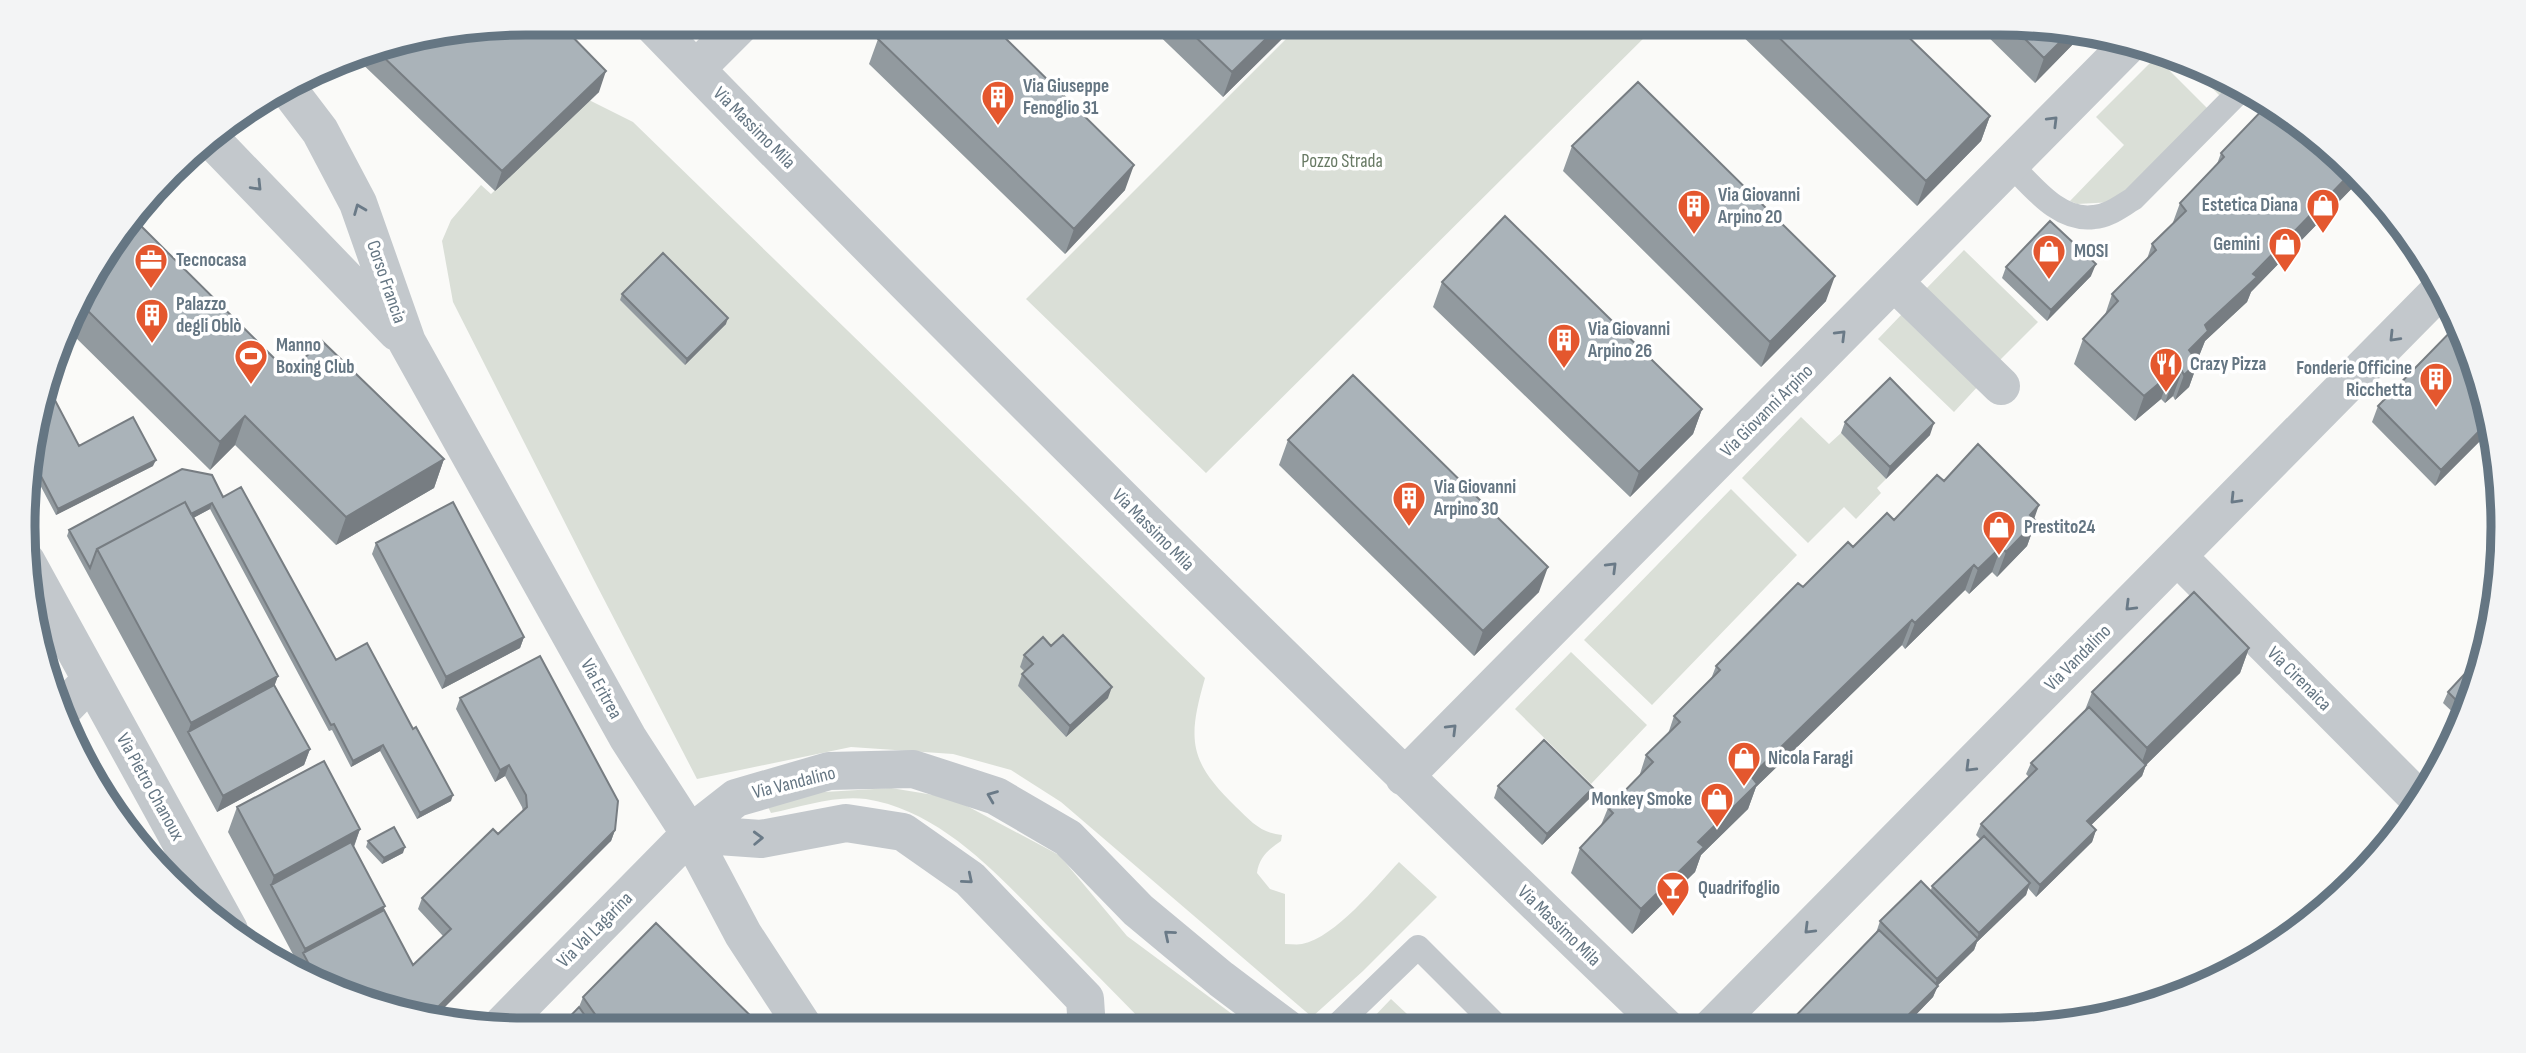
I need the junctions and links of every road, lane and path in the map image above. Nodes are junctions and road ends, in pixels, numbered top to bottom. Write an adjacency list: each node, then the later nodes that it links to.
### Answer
1 (663, 35): 4 (street, Via Massimo Mila)
2 (730, 35): 4 (street)
3 (2122, 51): 8 (street, Via Giovanni Arpino, one-way to 3)
4 (696, 69): 17 (street, Via Massimo Mila)
5 (292, 95): 11 (street, Corso Francia, one-way to 5)
6 (2235, 96): 8 (lane)
7 (217, 145): 11 (street, Corso Francia, one-way to 11)
8 (2010, 164): 9 (street, Via Giovanni Arpino)
9 (1894, 282): 12 (street); 17 (street, Via Giovanni Arpino, one-way to 9)
10 (2433, 297): 13 (street, Via Vandalino, one-way to 13)
11 (407, 342): 19 (street, Via Eritrea)
12 (2001, 386)
13 (2178, 557): 18 (street, Via Cirenaica); 28 (street, Via Vandalino, one-way to 28)
14 (38, 584): 15 (street, Via Pietro Chanoux)
15 (90, 681): 16 (street); 20 (street, Via Pietro Chanoux)
16 (68, 704)
17 (1404, 777): 27 (street, Via Massimo Mila)
18 (2413, 793)
19 (690, 834): 21 (street, one-way to 21); 22 (street, Via Val Lagarina); 23 (street, Via Eritrea); 24 (street, Via Vandalino, one-way to 19)
20 (216, 908)
21 (1086, 1014)
22 (509, 1017)
23 (797, 1018)
24 (1273, 1018)
25 (1344, 1018): 26 (lane)
26 (1489, 1018)
27 (1656, 1018)
28 (1721, 1018)

